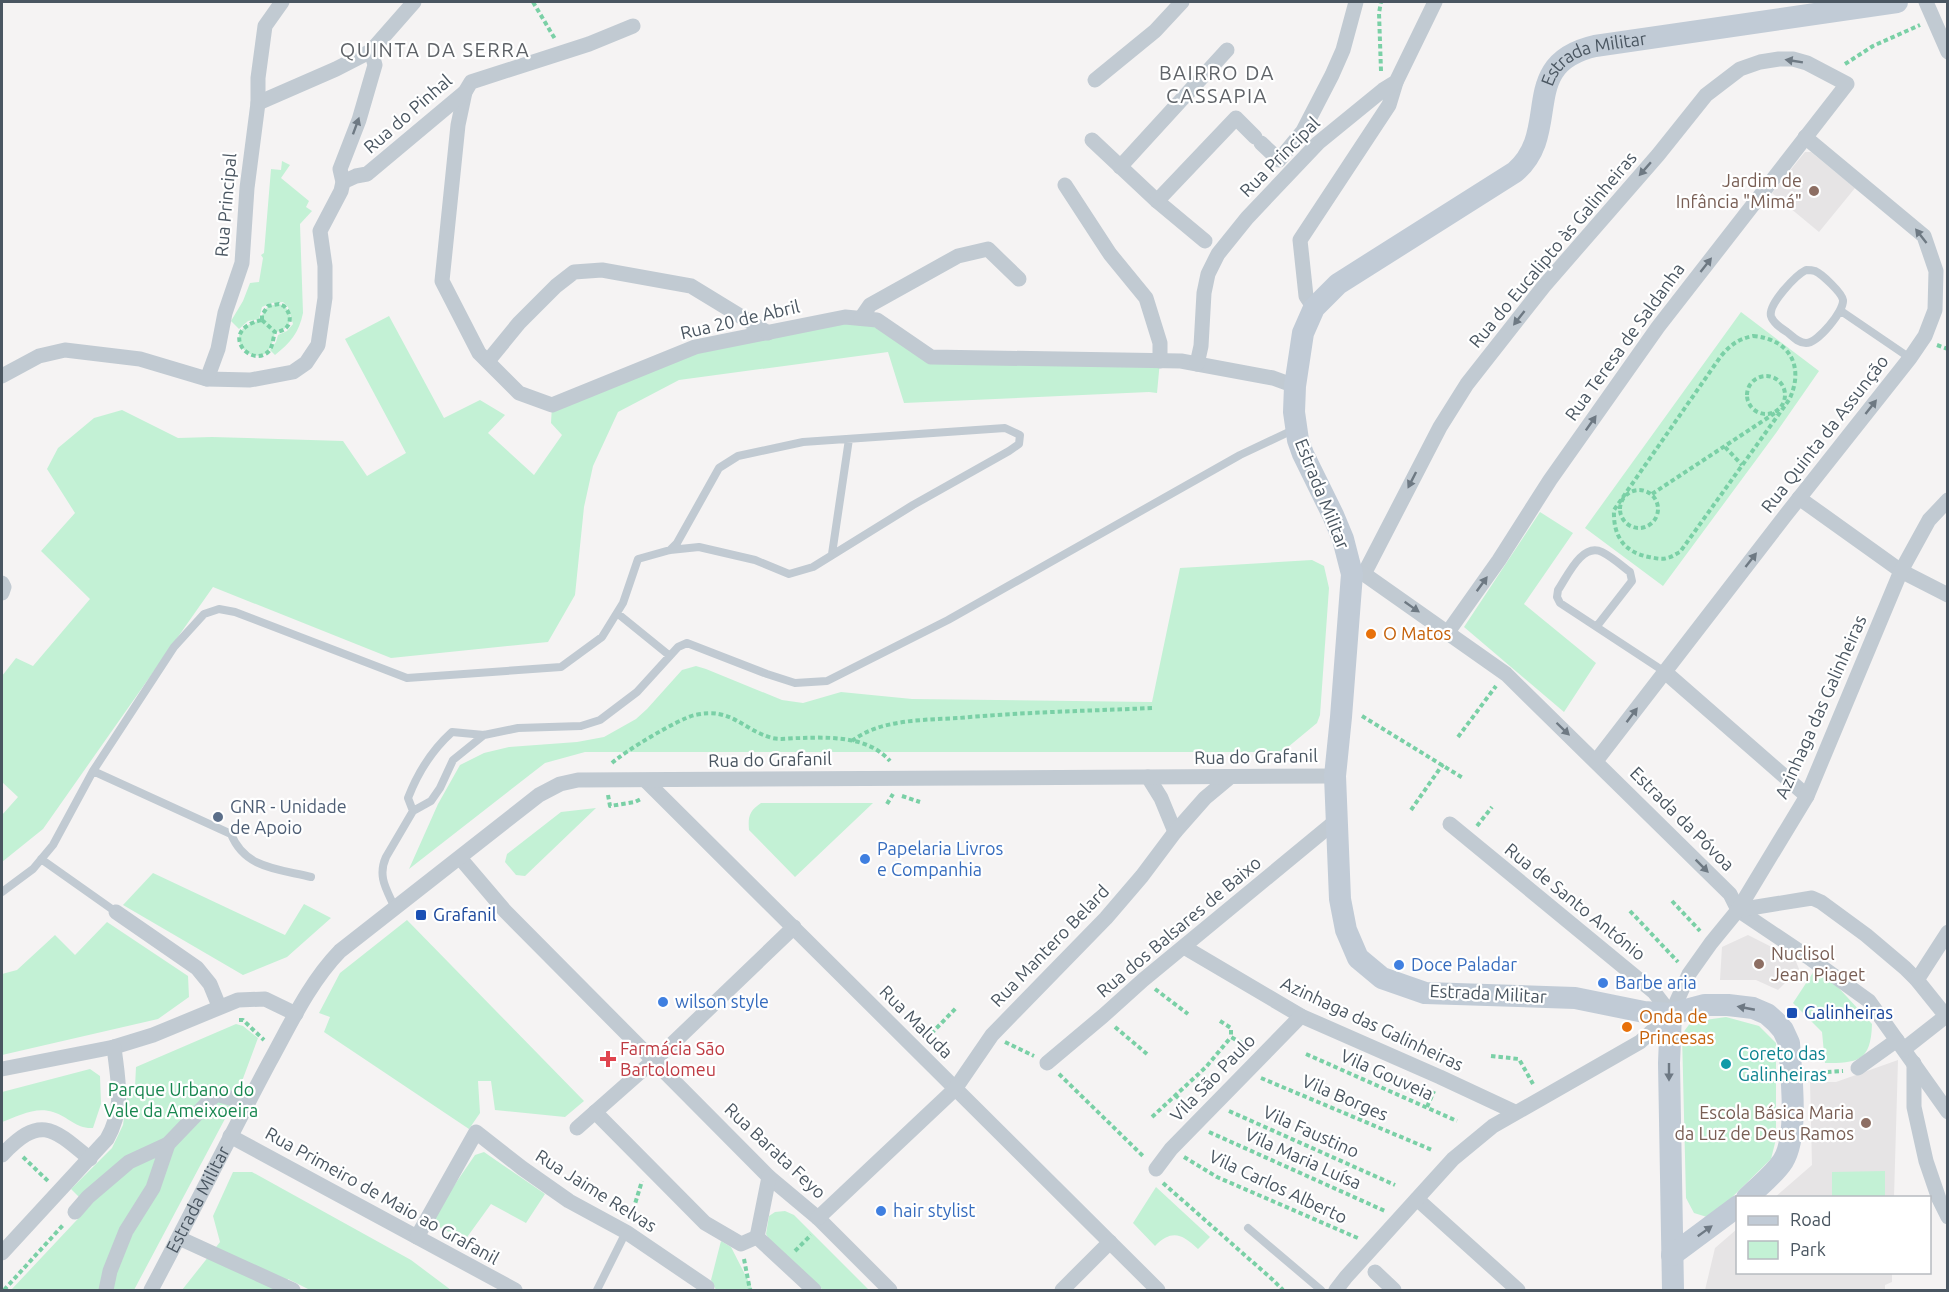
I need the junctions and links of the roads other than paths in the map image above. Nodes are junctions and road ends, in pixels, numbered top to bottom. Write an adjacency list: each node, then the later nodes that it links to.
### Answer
1 (282, 2): 16 (street, Rua Principal)
2 (414, 2): 10 (street)
3 (1182, 2): 12 (street)
4 (1356, 2): 22 (street)
5 (1435, 2): 14 (street, Rua Principal)
6 (1897, 2): 25 (street, Estrada Militar)
7 (1926, 2): 11 (street)
8 (633, 26): 15 (street, Rua do Pinhal)
9 (1227, 50): 19 (street)
10 (371, 51): 16 (street); 20 (street, one-way to 10)
11 (1947, 52)
12 (1095, 80)
13 (1847, 84): 17 (street, Rua Teresa de Saldanha); 43 (street, Rua do Eucalipto às Galinheiras, one-way to 43)
14 (1389, 86): 25 (street); 32 (street, Rua Principal)
15 (465, 92): 20 (street, Rua do Pinhal); 31 (street, Rua 20 de Abril)
16 (258, 103): 34 (street, Rua Principal)
17 (1805, 137): 29 (street, Rua Quinta da Assunção, one-way to 17); 47 (street, Rua Teresa de Saldanha, one-way to 17)
18 (1092, 140): 19 (street)
19 (1120, 167): 22 (street)
20 (343, 182): 34 (street)
21 (1065, 185): 30 (street)
22 (1157, 201): 23 (street)
23 (1205, 241)
24 (1019, 279): 27 (street)
25 (1314, 308): 35 (street, Estrada Militar)
26 (1841, 310): 26 (lane); 29 (lane)
27 (861, 318): 28 (street, Rua 20 de Abril); 30 (street, Rua 20 de Abril)
28 (768, 333): 31 (street, Rua 20 de Abril); 31 (street)
29 (1910, 358): 38 (street, Rua Quinta da Assunção, one-way to 29)
30 (1160, 361): 32 (street, Rua 20 de Abril)
31 (488, 362)
32 (1197, 364): 35 (street, Rua 20 de Abril)
33 (2, 376): 34 (street)
34 (207, 379)
35 (1295, 386): 36 (street, Estrada Militar)
36 (1296, 429): 43 (street, Estrada Militar); 48 (lane)
37 (849, 439): 40 (lane); 41 (lane); 41 (lane)
38 (1799, 498): 42 (street); 49 (street, Rua Quinta da Assunção, one-way to 38)
39 (1947, 500): 42 (street, Azinhaga das Galinheiras)
40 (670, 550): 41 (lane); 45 (lane)
41 (832, 554)
42 (1901, 571): 44 (street); 57 (street, Azinhaga das Galinheiras)
43 (1358, 574): 47 (street, Estrada da Póvoa, one-way to 47); 53 (street, Estrada Militar)
44 (1947, 595)
45 (617, 613): 48 (lane); 52 (lane)
46 (1597, 626): 46 (lane); 49 (lane)
47 (1448, 632): 51 (street, Estrada da Póvoa, one-way to 51)
48 (670, 656): 50 (lane)
49 (1665, 672): 51 (street, Rua Quinta da Assunção, one-way to 49); 57 (street)
50 (484, 735): 58 (lane); 58 (lane)
51 (1596, 761): 67 (street, Estrada da Póvoa, one-way to 67)
52 (93, 771): 63 (lane); 64 (lane)
53 (1335, 776): 55 (street, Rua do Grafanil); 59 (street, Estrada Militar)
54 (1149, 777): 55 (street, Rua do Grafanil); 56 (street, Rua do Grafanil); 61 (street)
55 (1229, 778): 61 (street, Rua Mantero Belard)
56 (646, 781): 62 (street, Rua do Grafanil); 69 (street, Rua Maluda)
57 (1807, 796): 67 (street, Azinhaga das Galinheiras)
58 (413, 811): 66 (lane)
59 (1337, 820): 71 (street, Rua dos Balsares de Baixo); 75 (street, Estrada Militar)
60 (1450, 824): 75 (street, Rua de Santo António)
61 (1175, 832): 84 (street, Rua Mantero Belard)
62 (460, 858): 66 (street, Rua do Grafanil); 79 (street, Rua Barata Feyo)
63 (41, 859): 65 (lane); 68 (lane)
64 (311, 877)
65 (2, 892)
66 (396, 908): 74 (street, Rua do Grafanil)
67 (1737, 910): 72 (street); 75 (street, Azinhaga das Galinheiras); 77 (street, Estrada da Póvoa)
68 (116, 912): 73 (street)
69 (794, 927): 79 (street); 84 (street, Rua Maluda)
70 (1947, 932): 72 (street)
71 (1184, 947): 76 (street, Azinhaga das Galinheiras); 80 (street, Rua dos Balsares de Baixo)
72 (1917, 980): 77 (street)
73 (219, 1006): 74 (street); 78 (street)
74 (296, 1014): 85 (street, Estrada Militar)
75 (1671, 1014): 88 (street, Azinhaga das Galinheiras); 96 (street, Estrada Militar, one-way to 75); 109 (street, one-way to 109)
76 (1301, 1016): 88 (street, Azinhaga das Galinheiras); 94 (street, Vila São Paulo)
77 (1901, 1045): 81 (street, Estrada da Póvoa); 82 (street)
78 (114, 1047): 83 (street); 93 (street)
79 (653, 1059): 86 (street); 95 (street, Rua Barata Feyo)
80 (1047, 1063)
81 (1914, 1063): 87 (street, Estrada da Póvoa); 100 (street)
82 (1858, 1068)
83 (2, 1069)
84 (956, 1089): 101 (street, Rua Mantero Belard); 107 (street, Rua Maluda)
85 (246, 1107): 90 (street, Estrada Militar); 91 (street)
86 (595, 1112): 89 (street); 105 (street)
87 (1947, 1112)
88 (1515, 1113): 97 (street, Azinhaga das Galinheiras)
89 (577, 1128)
90 (231, 1136): 104 (street, Rua Primeiro de Maio ao Grafanil); 106 (street, Estrada Militar)
91 (168, 1144): 99 (street); 112 (street)
92 (6, 1150): 93 (street)
93 (90, 1159): 108 (street)
94 (1156, 1172)
95 (769, 1177): 101 (street, Rua Barata Feyo); 105 (street)
96 (1748, 1196)
97 (1417, 1199): 122 (street, Azinhaga das Galinheiras); 124 (street)
98 (1736, 1207): 109 (street, one-way to 98)
99 (75, 1212)
100 (1947, 1217)
101 (821, 1220): 118 (street, Rua Barata Feyo)
102 (1248, 1228): 121 (lane)
103 (626, 1232): 104 (street, Rua Jaime Relvas); 111 (street, Rua Jaime Relvas); 116 (lane)
104 (417, 1237): 115 (street, Rua Primeiro de Maio ao Grafanil)
105 (757, 1237): 117 (street)
106 (179, 1238): 113 (street, Estrada Militar); 114 (street)
107 (1110, 1242): 119 (street); 120 (street, Rua Maluda)
108 (2, 1252)
109 (1672, 1255): 125 (street)
110 (1375, 1272): 123 (street)
111 (707, 1287)
112 (106, 1290)
113 (151, 1290)
114 (292, 1290)
115 (515, 1290)
116 (597, 1290)
117 (814, 1290)
118 (890, 1290)
119 (1062, 1290)
120 (1158, 1290)
121 (1321, 1290)
122 (1336, 1290)
123 (1395, 1290)
124 (1518, 1290)
125 (1673, 1290)

